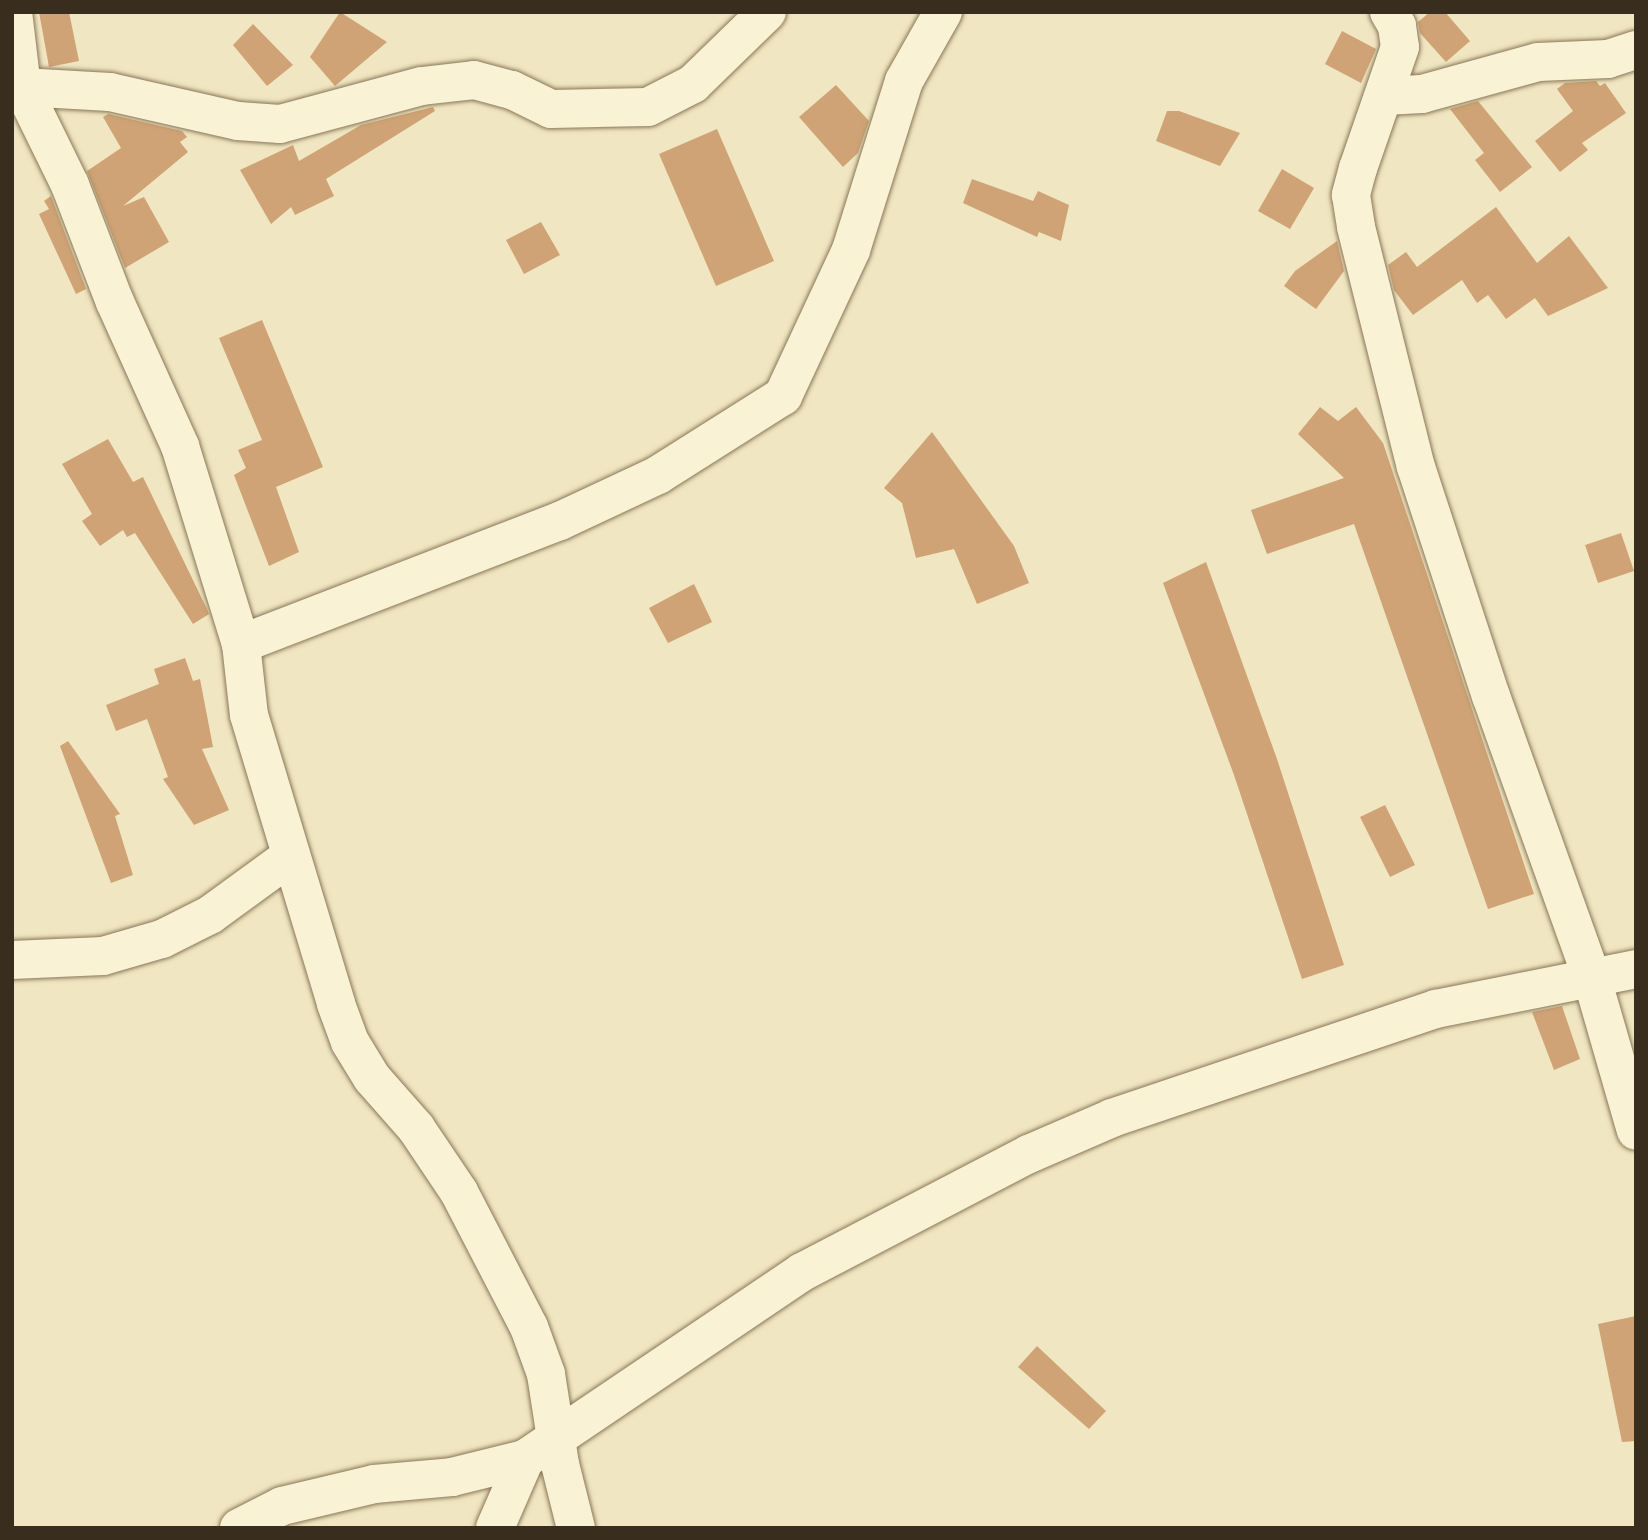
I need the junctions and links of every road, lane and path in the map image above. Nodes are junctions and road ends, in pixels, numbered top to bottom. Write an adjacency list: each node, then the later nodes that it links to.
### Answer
1 (13, 12): 6 (street)
2 (767, 12): 6 (street)
3 (943, 12): 8 (street)
4 (1389, 12): 7 (street)
5 (1636, 50): 7 (street)
6 (17, 85): 8 (street)
7 (1384, 96): 12 (street)
8 (241, 644): 9 (street)
9 (291, 856): 10 (street); 14 (street)
10 (12, 960)
11 (1636, 969): 12 (street)
12 (1591, 975): 13 (street); 14 (street)
13 (1636, 1131)
14 (540, 1450): 15 (street); 16 (street); 17 (street)
15 (239, 1528)
16 (495, 1528)
17 (576, 1528)

